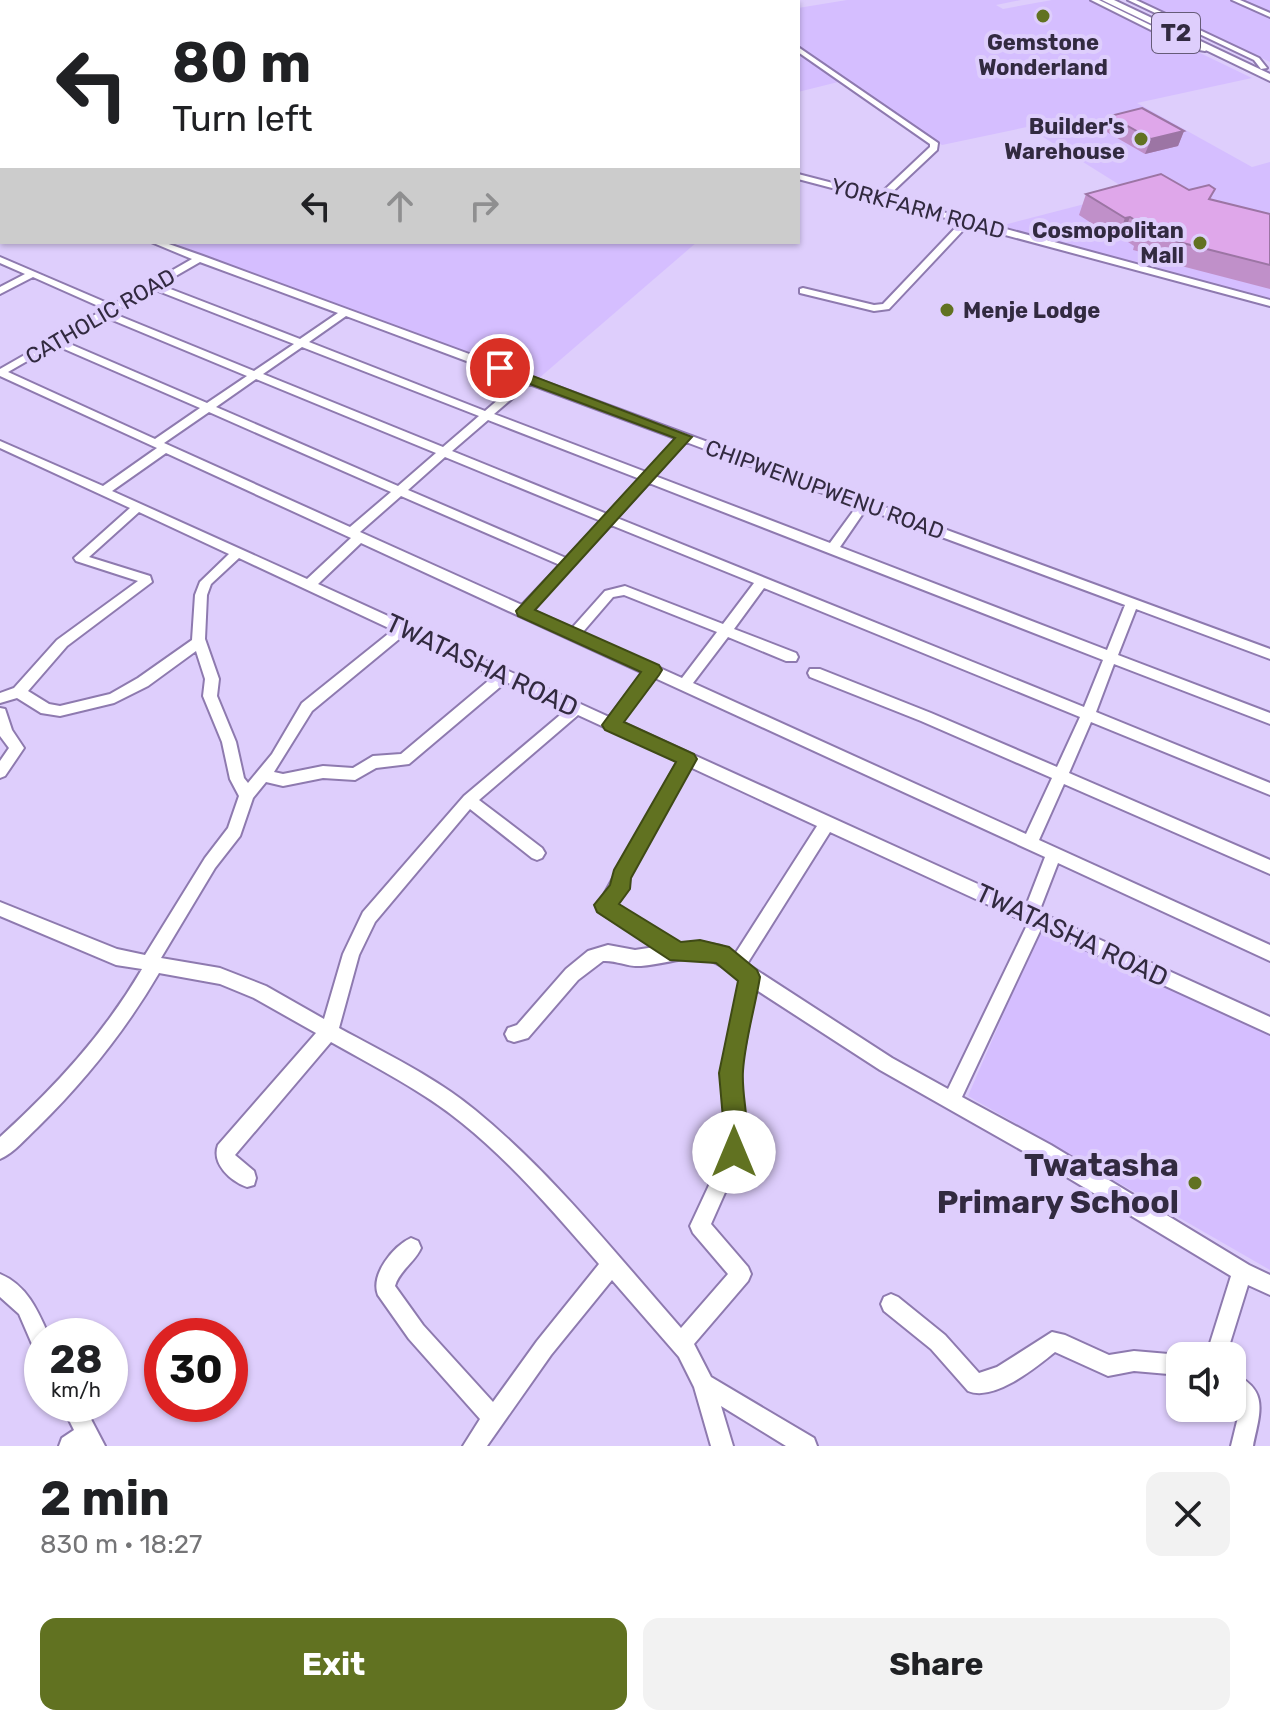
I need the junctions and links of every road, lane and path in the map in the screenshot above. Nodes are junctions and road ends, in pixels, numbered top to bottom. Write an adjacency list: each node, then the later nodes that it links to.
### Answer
1 (1094, 0): 7 (street)
2 (1107, 0): 5 (main road, T2)
3 (1235, 0): 6 (street)
4 (1124, 1): 5 (main road, T2)
5 (1144, 12): 7 (main road, T2); 9 (main road, T2); 9 (street)
6 (1270, 15)
7 (1205, 49): 9 (main road, T2)
8 (800, 50): 11 (street)
9 (1269, 74)
10 (800, 177): 11 (street, YORKFARM ROAD)
11 (881, 198): 12 (street, YORKFARM ROAD)
12 (967, 221): 19 (street); 20 (street, YORKFARM ROAD)
13 (161, 244): 14 (street, CHIPWENUPWENU ROAD)
14 (200, 258): 17 (street, CATHOLIC ROAD); 22 (street, CHIPWENUPWENU ROAD)
15 (0, 260): 16 (street)
16 (32, 274): 18 (street); 21 (street)
17 (154, 286): 21 (street, CATHOLIC ROAD); 24 (street)
18 (0, 291)
19 (803, 291)
20 (1270, 303)
21 (110, 311): 23 (street, CATHOLIC ROAD); 26 (street)
22 (346, 312): 24 (street); 27 (street, CHIPWENUPWENU ROAD)
23 (56, 342): 25 (street, CATHOLIC ROAD); 28 (street)
24 (302, 343): 26 (street); 29 (street)
25 (0, 373): 32 (street)
26 (258, 374): 28 (street); 33 (street)
27 (528, 379): 29 (street); 30 (street, CHIPWENUPWENU ROAD)
28 (210, 407): 32 (street); 35 (street)
29 (487, 415): 33 (street); 34 (street)
30 (685, 437): 34 (street); 37 (street, CHIPWENUPWENU ROAD)
31 (0, 444): 36 (street, TWATASHA ROAD)
32 (162, 445): 36 (street); 40 (street)
33 (445, 451): 35 (street); 39 (street)
34 (646, 477): 39 (street); 41 (street)
35 (400, 490): 40 (street); 43 (street)
36 (104, 491): 38 (street, TWATASHA ROAD)
37 (864, 504): 41 (street); 46 (street, CHIPWENUPWENU ROAD)
38 (138, 507): 42 (street, TWATASHA ROAD); 59 (street)
39 (610, 519): 43 (street); 44 (street)
40 (356, 535): 45 (street); 47 (street)
41 (832, 549): 53 (street)
42 (238, 552): 45 (street, TWATASHA ROAD); 51 (street)
43 (569, 564): 47 (street)
44 (761, 583): 49 (street); 63 (street)
45 (310, 584): 48 (street, TWATASHA ROAD)
46 (1132, 603): 52 (street, CHIPWENUPWENU ROAD); 53 (street)
47 (524, 611): 50 (street)
48 (404, 628): 57 (street, TWATASHA ROAD); 68 (street)
49 (725, 628): 50 (street); 54 (street); 58 (street)
50 (574, 634): 55 (street)
51 (199, 642): 59 (street); 71 (street)
52 (1270, 654)
53 (1110, 656): 63 (street); 64 (street)
54 (791, 657)
55 (653, 670): 58 (street); 65 (street)
56 (815, 673): 69 (street)
57 (505, 675): 61 (street, TWATASHA ROAD); 68 (street)
58 (685, 684): 74 (street)
59 (19, 692): 60 (street)
60 (0, 698)
61 (576, 709): 65 (street, TWATASHA ROAD); 72 (street)
62 (0, 713): 67 (street)
63 (1088, 714): 69 (street); 70 (street)
64 (1270, 719)
65 (611, 725): 66 (street, TWATASHA ROAD)
66 (687, 759): 73 (street, TWATASHA ROAD); 80 (street)
67 (0, 772)
68 (264, 776): 71 (street)
69 (1061, 776): 74 (street); 77 (street)
70 (1270, 789)
71 (247, 795): 82 (street)
72 (469, 800): 75 (street); 85 (street)
73 (828, 822): 79 (street, TWATASHA ROAD); 83 (street)
74 (1030, 842): 76 (street)
75 (537, 853)
76 (1054, 853): 79 (street); 81 (street)
77 (1270, 867)
78 (0, 909): 82 (street)
79 (1034, 917): 84 (street, TWATASHA ROAD); 87 (street)
80 (678, 953): 83 (street); 86 (street)
81 (1270, 953)
82 (151, 964): 85 (street); 88 (street)
83 (743, 971): 87 (street); 98 (street)
84 (1270, 1026)
85 (330, 1030): 89 (street); 91 (street)
86 (514, 1034)
87 (952, 1099): 92 (street)
88 (0, 1150)
89 (247, 1178)
90 (411, 1248): 102 (street)
91 (612, 1264): 98 (street); 102 (street)
92 (1242, 1272): 94 (street); 97 (street)
93 (0, 1284): 96 (street)
94 (1270, 1285)
95 (891, 1304): 99 (street)
96 (31, 1318)
97 (1220, 1342)
98 (681, 1344): 100 (street)
99 (1166, 1364)
100 (704, 1384): 106 (street); 107 (street)
101 (1246, 1396): 108 (street)
102 (493, 1418): 105 (street)
103 (78, 1422): 104 (street)
104 (84, 1442)
105 (474, 1446)
106 (722, 1446)
107 (806, 1446)
108 (1242, 1446)

